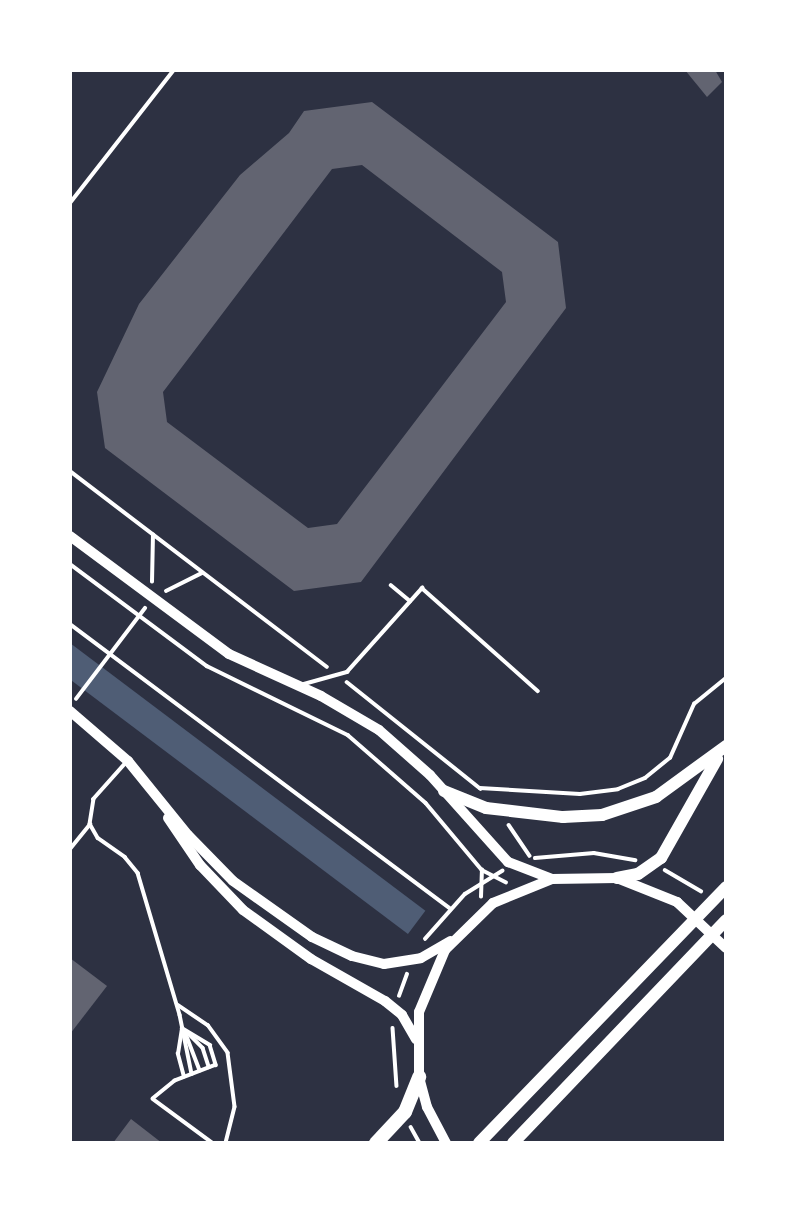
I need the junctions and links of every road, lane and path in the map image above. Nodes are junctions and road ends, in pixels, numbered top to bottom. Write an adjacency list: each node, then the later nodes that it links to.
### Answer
1 (174, 70): 2 (lane)
2 (70, 204)
3 (70, 471): 4 (path)
4 (153, 535): 7 (path); 9 (path)
5 (70, 536): 9 (street)
6 (70, 564): 11 (path)
7 (202, 573): 9 (path); 14 (path)
8 (391, 584): 10 (lane)
9 (152, 598): 11 (path); 16 (street)
10 (410, 601): 14 (lane); 18 (lane)
11 (139, 617): 13 (path); 29 (path)
12 (70, 624): 13 (path)
13 (109, 654): 17 (path); 35 (path)
14 (337, 675): 16 (lane); 22 (path)
15 (726, 678): 22 (path)
16 (299, 685): 24 (street)
17 (82, 691)
18 (538, 691)
19 (70, 711): 21 (street)
20 (726, 747): 25 (highway); 31 (highway)
21 (128, 761): 23 (street); 26 (lane)
22 (480, 788): 25 (path)
23 (152, 790): 37 (street); 41 (street)
24 (444, 791): 25 (highway); 32 (street)
25 (501, 810): 28 (path)
26 (90, 824): 27 (lane); 39 (lane)
27 (70, 849)
28 (531, 859)
29 (482, 870): 30 (path); 33 (path)
30 (492, 877)
31 (617, 878): 32 (main road); 38 (main road)
32 (552, 879): 37 (main road)
33 (481, 883)
34 (726, 887): 52 (highway)
35 (450, 908)
36 (726, 920): 47 (highway)
37 (453, 939): 41 (main road)
38 (726, 948)
39 (176, 1003): 40 (lane); 49 (lane)
40 (182, 1028): 42 (lane); 42 (lane); 43 (lane); 44 (lane); 45 (lane)
41 (416, 1039): 46 (main road)
42 (209, 1067): 43 (lane)
43 (200, 1070): 44 (lane)
44 (192, 1074): 45 (lane)
45 (184, 1077): 48 (lane)
46 (419, 1077): 50 (highway); 51 (main road)
47 (518, 1138)
48 (213, 1143)
49 (226, 1143)
50 (376, 1143)
51 (446, 1143)
52 (479, 1143)

